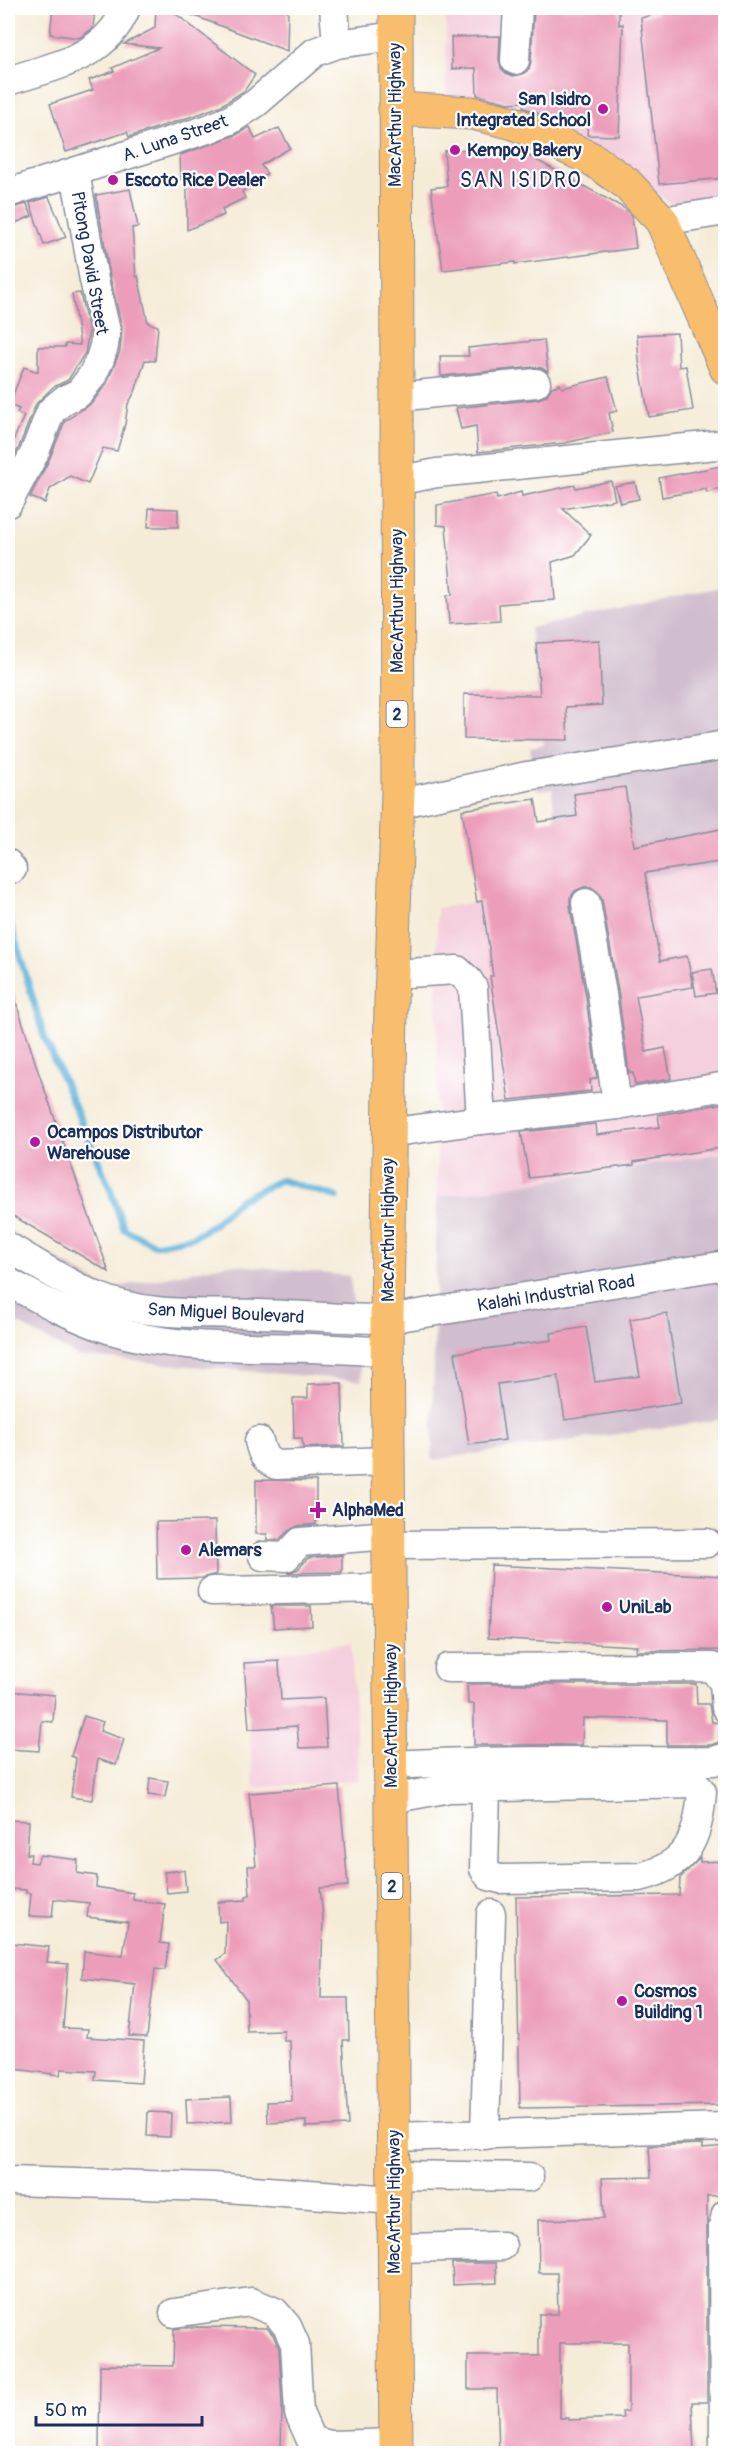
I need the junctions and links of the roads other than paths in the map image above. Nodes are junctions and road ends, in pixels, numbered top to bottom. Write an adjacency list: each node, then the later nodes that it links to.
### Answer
1 (126, 8): 7 (street)
2 (334, 8): 5 (street)
3 (518, 8): 6 (street)
4 (395, 22): 5 (street, A. Luna Street); 8 (main road, MacArthur Highway / 2)
5 (337, 44): 9 (street, A. Luna Street)
6 (515, 60)
7 (8, 81)
8 (395, 109): 12 (main road); 15 (main road, MacArthur Highway / 2)
9 (75, 172): 10 (street, A. Luna Street); 18 (street, Pitong David Street)
10 (8, 193)
11 (726, 211): 12 (street)
12 (662, 221): 13 (main road)
13 (726, 368)
14 (536, 383): 15 (street)
15 (396, 397): 17 (main road, MacArthur Highway / 2)
16 (726, 444): 17 (street)
17 (396, 481): 20 (main road, MacArthur Highway / 2)
18 (8, 503)
19 (726, 745): 20 (street)
20 (397, 804): 22 (main road, MacArthur Highway / 2)
21 (586, 903): 24 (street)
22 (392, 974): 25 (street); 26 (main road, MacArthur Highway / 2)
23 (726, 1086): 24 (street)
24 (617, 1105): 25 (street)
25 (481, 1120): 26 (street)
26 (388, 1133): 30 (main road, MacArthur Highway / 2)
27 (8, 1246): 30 (street, San Miguel Boulevard)
28 (726, 1265): 30 (street, Kalahi Industrial Road)
29 (8, 1282): 31 (street, San Miguel Boulevard)
30 (387, 1320): 31 (main road, MacArthur Highway / 2)
31 (388, 1352): 33 (main road, MacArthur Highway / 2)
32 (259, 1442): 33 (street)
33 (389, 1461): 34 (main road, MacArthur Highway / 2)
34 (390, 1540): 35 (street); 36 (street); 37 (main road, MacArthur Highway / 2)
35 (707, 1543)
36 (263, 1556)
37 (390, 1588): 38 (street); 42 (main road, MacArthur Highway / 2)
38 (212, 1591)
39 (448, 1668): 40 (street)
40 (726, 1708)
41 (726, 1757): 42 (street)
42 (391, 1765): 44 (main road, MacArthur Highway / 2)
43 (486, 1788): 43 (street); 44 (street)
44 (391, 1799): 48 (main road, MacArthur Highway / 2)
45 (491, 1914): 47 (street)
46 (726, 2127): 47 (street)
47 (485, 2135): 48 (street)
48 (394, 2137): 51 (main road, MacArthur Highway / 2)
49 (529, 2177): 51 (street)
50 (8, 2181): 51 (street)
51 (394, 2187): 54 (main road, MacArthur Highway / 2)
52 (725, 2214): 56 (street)
53 (502, 2246): 54 (street)
54 (394, 2248): 57 (main road, MacArthur Highway / 2)
55 (174, 2313): 57 (street)
56 (724, 2363): 58 (street)
57 (396, 2449)
58 (724, 2454)

